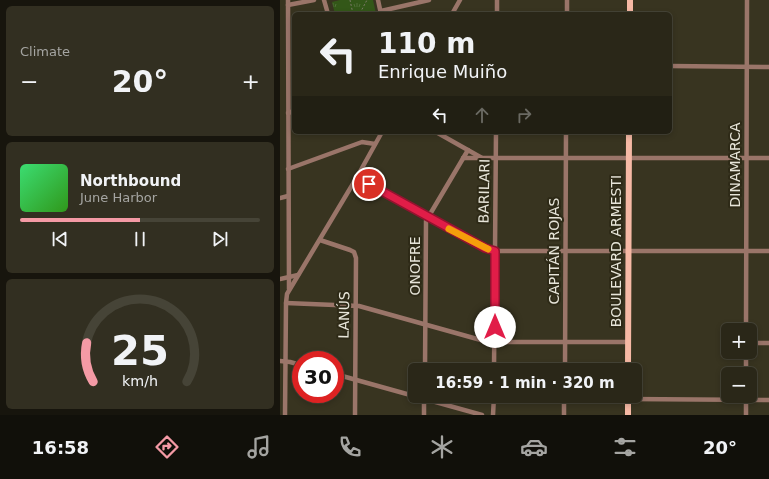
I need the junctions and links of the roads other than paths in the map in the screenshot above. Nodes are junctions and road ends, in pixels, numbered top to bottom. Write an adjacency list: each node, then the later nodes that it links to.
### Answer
1 (314, 0): 10 (street)
2 (324, 0): 11 (street)
3 (378, 0): 12 (street)
4 (429, 0): 13 (street)
5 (460, 0): 14 (street)
6 (496, 0): 15 (street)
7 (567, 0): 16 (street)
8 (630, 0): 17 (main road)
9 (747, 0): 21 (street, DINAMARCA)
10 (288, 3): 19 (street)
11 (327, 12)
12 (381, 12)
13 (385, 12)
14 (453, 12)
15 (496, 12)
16 (567, 12)
17 (630, 12)
18 (292, 56): 19 (street)
19 (288, 57): 24 (street)
20 (672, 66): 21 (street)
21 (746, 67): 22 (street); 36 (street, DINAMARCA)
22 (769, 67)
23 (292, 112): 24 (street)
24 (288, 113): 39 (street)
25 (381, 134): 30 (street)
26 (440, 134): 31 (street)
27 (496, 134): 34 (street, BARILARI)
28 (566, 134): 35 (street, CAPITÁN ROJAS)
29 (629, 134): 38 (main road, BOULEVARD ARMESTI)
30 (375, 144): 39 (street); 40 (street)
31 (468, 150): 32 (street, ONOFRE); 33 (street)
32 (463, 158): 33 (street); 43 (street, ONOFRE)
33 (483, 158): 34 (street)
34 (496, 158): 35 (street); 47 (street, BARILARI)
35 (566, 158): 38 (street); 45 (street, CAPITÁN ROJAS)
36 (746, 158): 37 (street); 38 (street); 48 (street, DINAMARCA)
37 (769, 158)
38 (629, 159): 46 (main road, BOULEVARD ARMESTI)
39 (288, 169): 41 (street)
40 (357, 177): 43 (street); 44 (street)
41 (288, 196): 42 (street); 51 (street)
42 (280, 198)
43 (428, 217): 47 (street); 57 (street, ONOFRE)
44 (320, 240): 50 (street); 55 (street, LANÚS)
45 (565, 250): 46 (street); 47 (street); 59 (street, CAPITÁN ROJAS)
46 (629, 250): 48 (street); 60 (main road, BOULEVARD ARMESTI)
47 (495, 251): 58 (street, BARILARI)
48 (745, 251): 49 (street); 56 (street, DINAMARCA)
49 (769, 251)
50 (298, 275): 51 (street); 53 (street)
51 (289, 277): 52 (street); 53 (street)
52 (280, 280)
53 (289, 290): 54 (street)
54 (286, 303): 55 (street); 63 (street)
55 (355, 305): 57 (street); 69 (street, LANÚS)
56 (746, 323)
57 (426, 324): 58 (street); 64 (street, ONOFRE)
58 (495, 342): 59 (street); 65 (street, BARILARI)
59 (565, 342): 60 (street); 66 (street, CAPITÁN ROJAS)
60 (628, 342): 67 (main road, BOULEVARD ARMESTI)
61 (757, 343): 62 (street)
62 (769, 343)
63 (283, 361): 81 (street)
64 (425, 363)
65 (494, 363)
66 (565, 363)
67 (628, 363)
68 (344, 377): 69 (street)
69 (354, 380): 70 (street); 82 (street, LANÚS)
70 (408, 393)
71 (642, 397): 72 (street)
72 (721, 398)
73 (757, 399): 74 (street)
74 (769, 400)
75 (424, 403): 83 (street)
76 (443, 403): 84 (street)
77 (494, 403): 85 (street)
78 (564, 403): 86 (street)
79 (628, 403): 87 (main road)
80 (746, 403): 88 (street)
81 (285, 415)
82 (355, 415)
83 (424, 415)
84 (482, 415)
85 (493, 415)
86 (564, 415)
87 (628, 415)
88 (746, 415)

